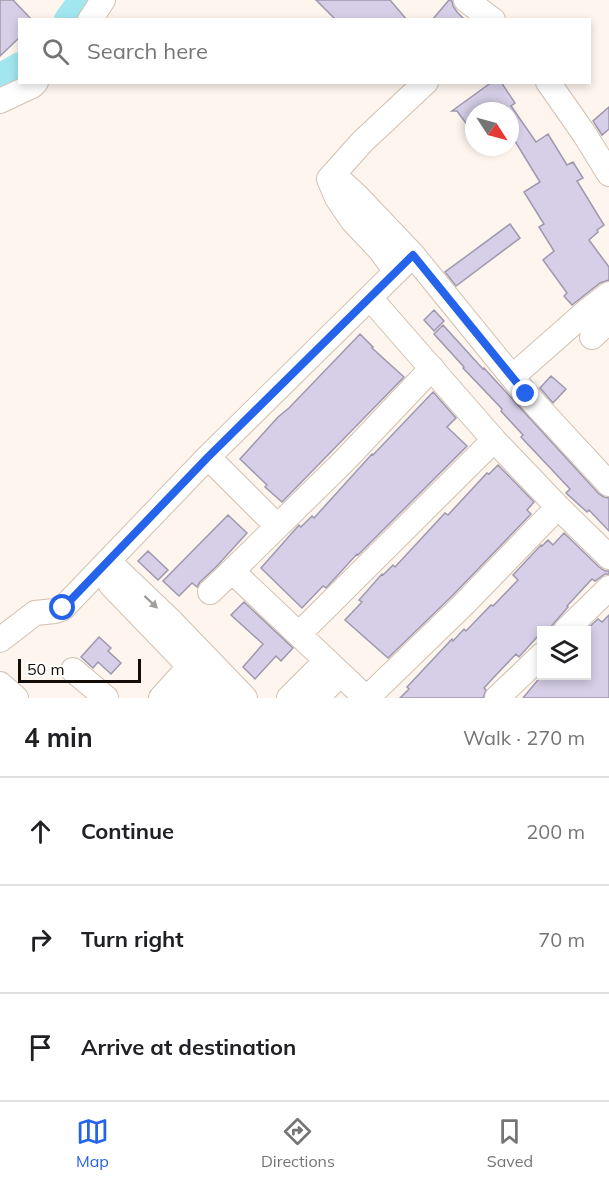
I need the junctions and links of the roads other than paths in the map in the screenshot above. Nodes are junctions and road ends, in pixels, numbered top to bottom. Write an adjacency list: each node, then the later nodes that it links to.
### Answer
1 (103, 0): 3 (street)
2 (466, 0): 4 (street)
3 (91, 18)
4 (490, 18)
5 (34, 84): 8 (street)
6 (424, 84): 10 (street)
7 (549, 84): 9 (street)
8 (0, 101)
9 (609, 174)
10 (329, 178): 11 (street); 12 (street)
11 (413, 255): 12 (street); 16 (street)
12 (396, 272): 14 (street)
13 (609, 294): 16 (street)
14 (370, 298): 15 (street); 18 (street)
15 (432, 368): 17 (street); 21 (street)
16 (512, 377): 19 (street)
17 (494, 440): 20 (street); 28 (street)
18 (208, 457): 21 (street); 23 (street)
19 (609, 484)
20 (558, 507): 22 (street); 41 (street)
21 (277, 526): 24 (street)
22 (609, 557)
23 (103, 566): 29 (street); 33 (street)
24 (232, 572): 26 (street); 28 (street)
25 (609, 588): 27 (street)
26 (210, 592)
27 (570, 626)
28 (299, 634): 31 (street)
29 (0, 640)
30 (537, 660): 42 (street)
31 (333, 667): 39 (street); 40 (street); 41 (street)
32 (73, 670): 36 (street)
33 (203, 678): 37 (street); 38 (street)
34 (0, 684): 35 (street)
35 (16, 698)
36 (106, 698)
37 (161, 698)
38 (245, 698)
39 (289, 698)
40 (317, 698)
41 (367, 698)
42 (497, 698)

